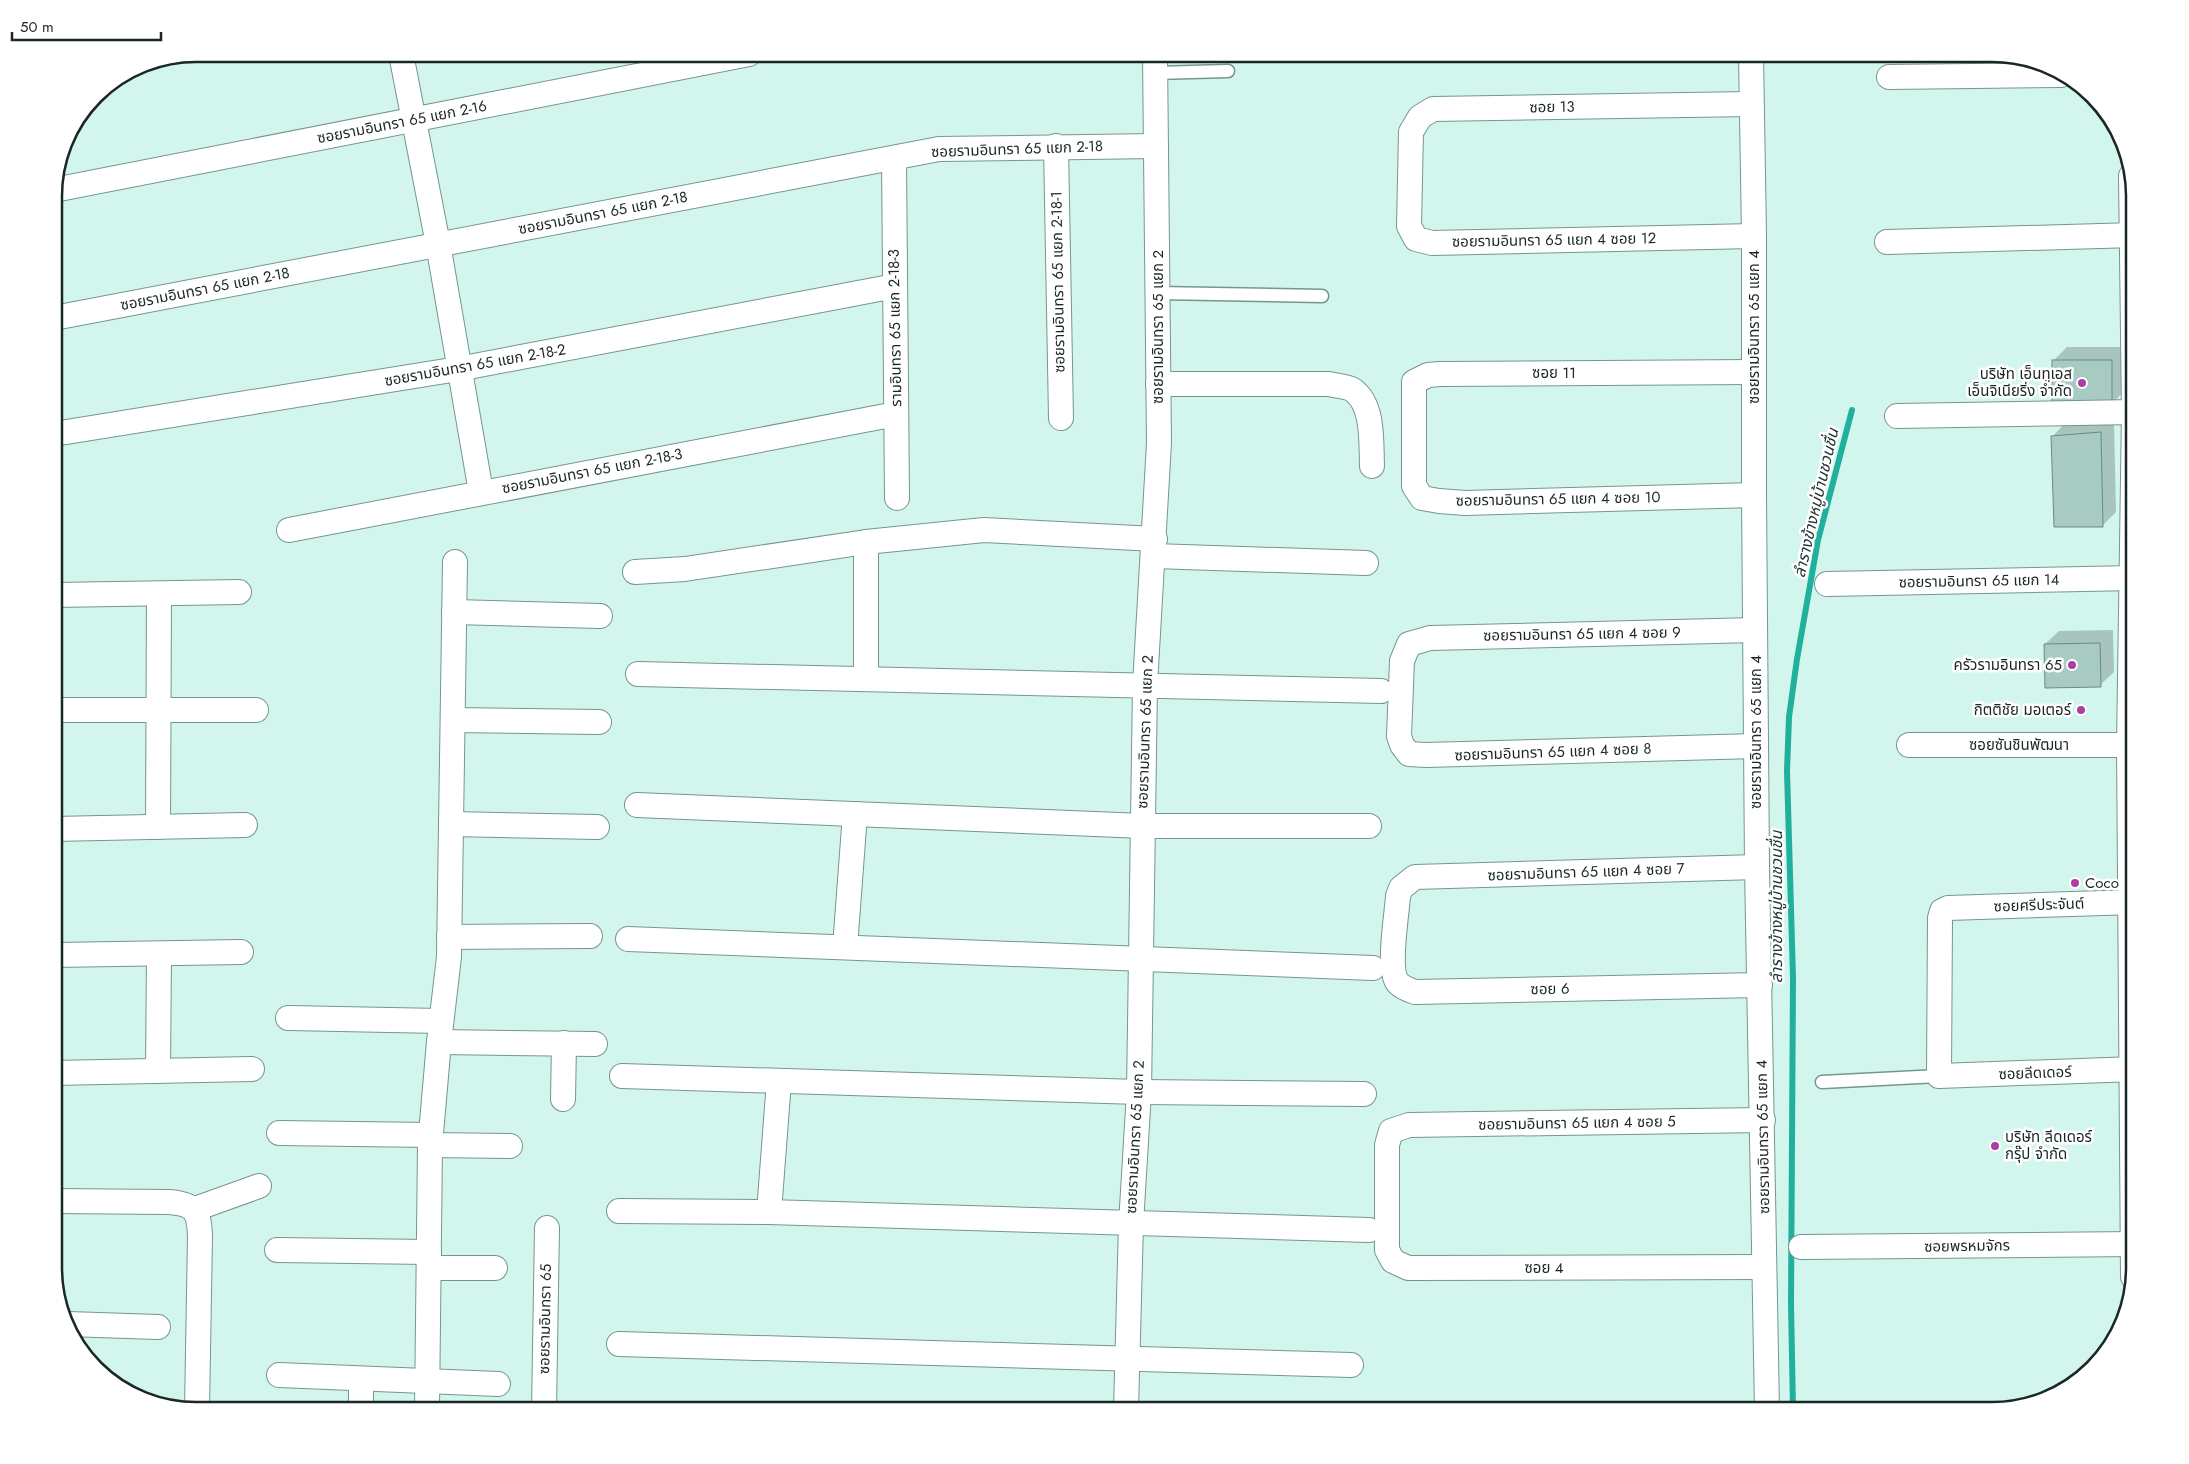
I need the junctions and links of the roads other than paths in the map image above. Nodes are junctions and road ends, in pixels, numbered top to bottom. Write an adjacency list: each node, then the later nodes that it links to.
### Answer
1 (403, 62): 9 (street)
2 (708, 62): 9 (street, ซอยรามอินทรา 65 แยก 2-16)
3 (1751, 62): 8 (street, ซอยรามอินทรา 65 แยก 4)
4 (1155, 63): 5 (lane); 11 (street, ซอยรามอินทรา 65 แยก 2)
5 (1228, 71)
6 (2050, 75): 7 (street)
7 (1889, 77)
8 (1751, 104): 13 (street, ซอย 13); 16 (street, ซอยรามอินทรา 65 แยก 4)
9 (415, 119): 14 (street, ซอยรามอินทรา 65 แยก 2-16); 18 (street)
10 (1056, 146): 11 (street, ซอยรามอินทรา 65 แยก 2-18); 12 (street, ซอยรามอินทรา 65 แยก 2-18); 29 (street, ซอยรามอินทรา 65 แยก 2-18-1)
11 (1156, 146): 20 (street, ซอยรามอินทรา 65 แยก 2)
12 (894, 159): 18 (street, ซอยรามอินทรา 65 แยก 2-18); 19 (street, รามอินทรา 65 แยก 2-18-3)
13 (1410, 180): 16 (street, ซอยรามอินทรา 65 แยก 4 ซอย 12)
14 (63, 188)
15 (2126, 235): 17 (street)
16 (1754, 236): 24 (street, ซอยรามอินทรา 65 แยก 4)
17 (1887, 242)
18 (438, 244): 22 (street, ซอยรามอินทรา 65 แยก 2-18); 23 (street)
19 (895, 286): 23 (street, ซอยรามอินทรา 65 แยก 2-18-2); 27 (street, รามอินทรา 65 แยก 2-18-3)
20 (1158, 293): 21 (lane); 25 (street, ซอยรามอินทรา 65 แยก 2)
21 (1322, 296)
22 (63, 316)
23 (458, 369): 30 (street, ซอยรามอินทรา 65 แยก 2-18-2); 33 (street)
24 (1754, 372): 31 (street, ซอย 11); 34 (street, ซอยรามอินทรา 65 แยก 4)
25 (1158, 384): 32 (street); 38 (street, ซอยรามอินทรา 65 แยก 2)
26 (2126, 412): 28 (street)
27 (896, 414): 33 (street, ซอยรามอินทรา 65 แยก 2-18-3); 35 (street, รามอินทรา 65 แยก 2-18-3)
28 (1897, 416)
29 (1060, 418)
30 (63, 433)
31 (1413, 441): 34 (street, ซอยรามอินทรา 65 แยก 4 ซอย 10)
32 (1372, 466)
33 (481, 492): 36 (street, ซอยรามอินทรา 65 แยก 2-18-3)
34 (1754, 495): 49 (street, ซอยรามอินทรา 65 แยก 4)
35 (897, 498)
36 (289, 530)
37 (866, 542): 38 (street); 41 (street); 51 (street)
38 (1154, 547): 40 (street); 52 (street, ซอยรามอินทรา 65 แยก 2)
39 (455, 562): 47 (street)
40 (1366, 564)
41 (635, 572)
42 (2126, 578): 43 (street, ซอยรามอินทรา 65 แยก 14)
43 (1827, 584)
44 (239, 592): 45 (street)
45 (159, 594): 46 (street); 54 (street)
46 (63, 595)
47 (454, 612): 48 (street); 57 (street)
48 (600, 616)
49 (1756, 630): 53 (street, ซอยรามอินทรา 65 แยก 4 ซอย 9); 61 (street, ซอยรามอินทรา 65 แยก 4)
50 (638, 674): 51 (street)
51 (866, 679): 52 (street)
52 (1145, 685): 53 (street); 66 (street, ซอยรามอินทรา 65 แยก 2)
53 (1391, 694): 61 (street, ซอยรามอินทรา 65 แยก 4 ซอย 8)
54 (159, 709): 55 (street); 56 (street); 68 (street)
55 (63, 710)
56 (256, 710)
57 (453, 720): 58 (street); 64 (street)
58 (599, 722)
59 (1909, 745): 60 (street, ซอยซันชินพัฒนา)
60 (2126, 745)
61 (1756, 746): 71 (street, ซอยรามอินทรา 65 แยก 4)
62 (638, 805): 63 (street)
63 (855, 814): 66 (street); 77 (street)
64 (451, 824): 69 (street); 75 (street)
65 (245, 825): 68 (street)
66 (1142, 826): 67 (street); 81 (street, ซอยรามอินทรา 65 แยก 2)
67 (1369, 826)
68 (158, 827): 70 (street)
69 (596, 827)
70 (63, 829)
71 (1757, 868): 72 (street, ซอยรามอินทรา 65 แยก 4 ซอย 7); 83 (street, ซอยรามอินทรา 65 แยก 4)
72 (1415, 877): 83 (street, ซอย 6)
73 (2126, 902): 93 (street, ซอยศรีประจันต์)
74 (590, 936): 75 (street)
75 (449, 937): 85 (street)
76 (628, 939): 77 (street)
77 (845, 947): 81 (street)
78 (241, 952): 79 (street)
79 (159, 954): 80 (street); 90 (street)
80 (63, 955)
81 (1142, 958): 82 (street); 96 (street, ซอยรามอินทรา 65 แยก 2)
82 (1373, 968)
83 (1760, 985): 99 (street, ซอยรามอินทรา 65 แยก 4)
84 (288, 1018): 85 (street)
85 (440, 1032): 86 (street); 102 (street)
86 (564, 1043): 87 (street); 98 (street)
87 (595, 1044)
88 (252, 1069): 90 (street)
89 (2126, 1069): 93 (street, ซอยลีดเดอร์)
90 (158, 1071): 91 (street)
91 (63, 1073)
92 (622, 1076): 94 (street)
93 (1939, 1076): 95 (lane)
94 (779, 1081): 96 (street); 108 (street)
95 (1822, 1082)
96 (1139, 1092): 97 (street); 109 (street, ซอยรามอินทรา 65 แยก 2)
97 (1364, 1094)
98 (563, 1099)
99 (1763, 1120): 100 (street, ซอยรามอินทรา 65 แยก 4 ซอย 5); 116 (street, ซอยรามอินทรา 65 แยก 4)
100 (1391, 1131): 116 (street, ซอย 4)
101 (279, 1133): 102 (street)
102 (430, 1140): 103 (street); 115 (street)
103 (510, 1146)
104 (259, 1186): 106 (street)
105 (63, 1202): 106 (street)
106 (195, 1209): 127 (street)
107 (620, 1211): 108 (street)
108 (769, 1212): 109 (street)
109 (1131, 1224): 111 (street); 121 (street, ซอยรามอินทรา 65 แยก 2)
110 (547, 1228): 130 (street, ซอยรามอินทรา 65)
111 (1369, 1230)
112 (2126, 1244): 113 (street, ซอยพรหมจักร)
113 (1801, 1247)
114 (277, 1250): 115 (street)
115 (429, 1260): 117 (street); 125 (street)
116 (1764, 1267): 132 (street, ซอยรามอินทรา 65 แยก 4)
117 (495, 1268)
118 (75, 1324): 119 (street)
119 (158, 1327)
120 (619, 1344): 121 (street)
121 (1127, 1358): 122 (street); 131 (street, ซอยรามอินทรา 65 แยก 2)
122 (1351, 1365)
123 (279, 1376): 124 (street)
124 (361, 1379): 125 (street); 128 (street)
125 (427, 1382): 126 (street); 129 (street)
126 (498, 1384)
127 (197, 1402)
128 (361, 1402)
129 (427, 1402)
130 (544, 1402)
131 (1126, 1402)
132 (1767, 1402)

